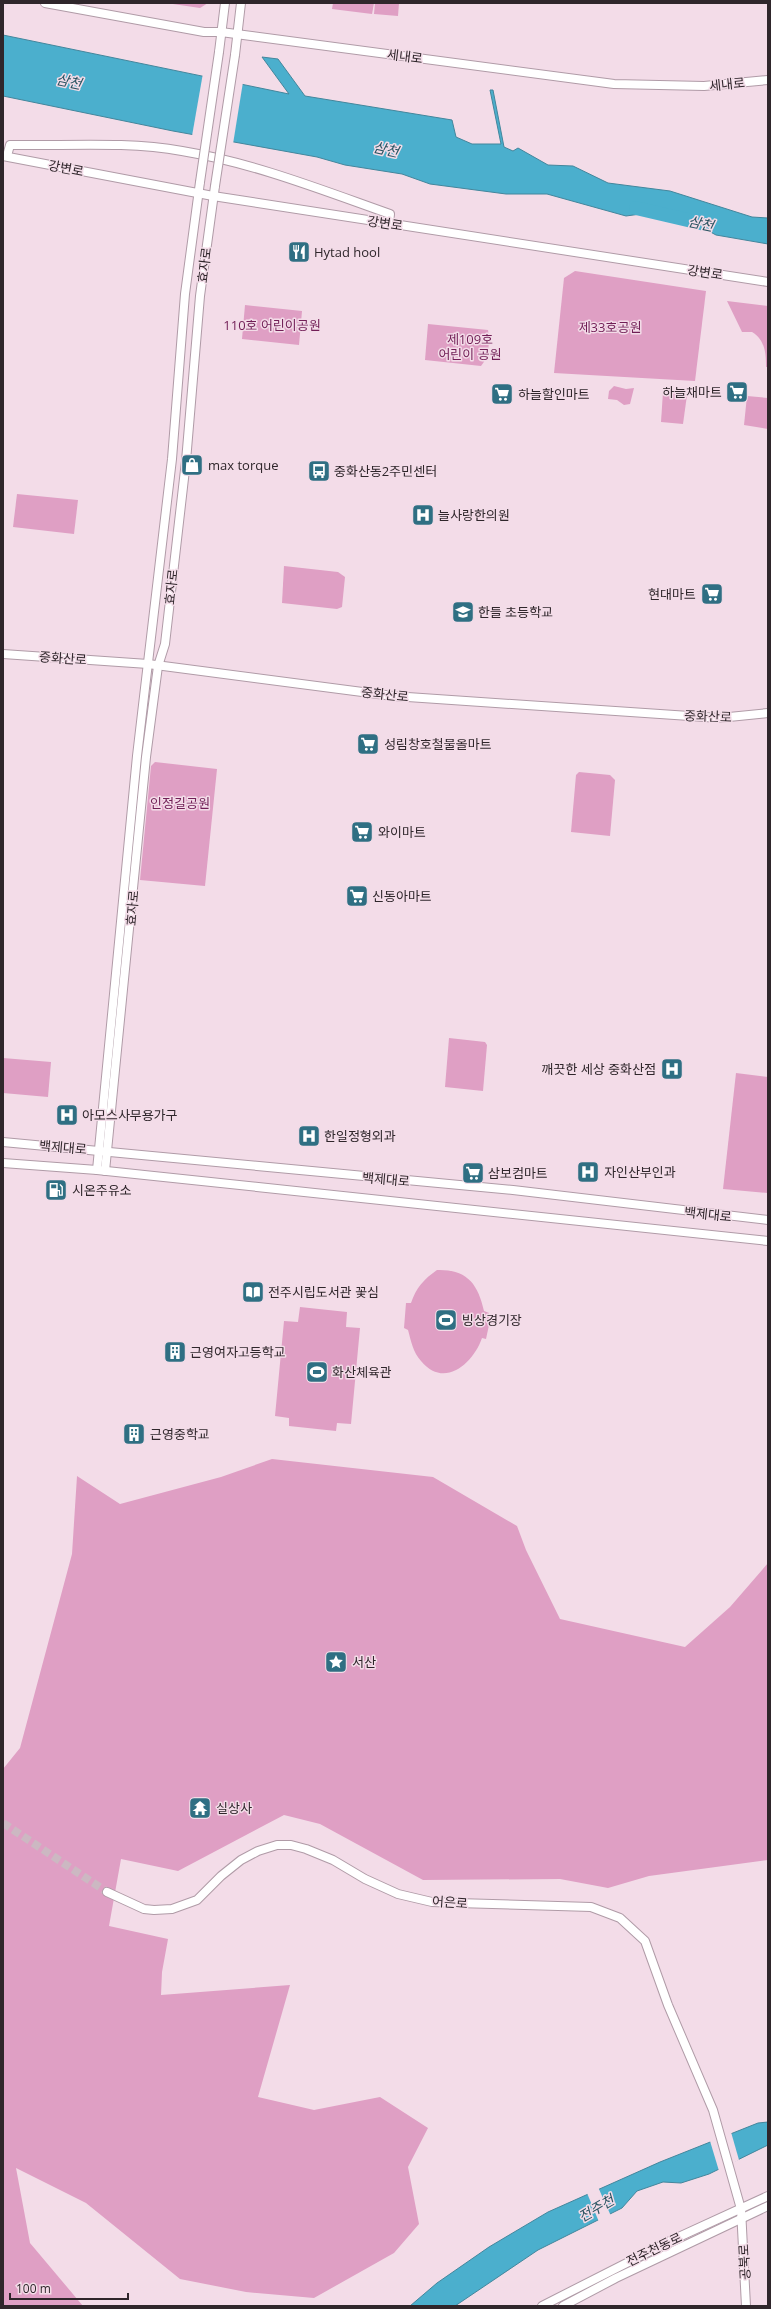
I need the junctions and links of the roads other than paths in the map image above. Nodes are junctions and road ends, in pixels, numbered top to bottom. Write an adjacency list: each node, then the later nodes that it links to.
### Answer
1 (45, 3): 4 (street, 세내로)
2 (225, 3): 4 (street, 효자로)
3 (242, 3): 5 (street, 효자로)
4 (221, 32): 5 (street, 세내로); 9 (street, 효자로, bridge)
5 (238, 34): 6 (street, 세내로); 10 (street, 효자로, bridge)
6 (768, 80)
7 (7, 144): 8 (street); 11 (street)
8 (5, 156): 9 (street, 강변로)
9 (199, 193): 10 (street, 강변로); 14 (street, 효자로)
10 (213, 196): 11 (street, 강변로); 15 (street, 효자로)
11 (389, 224): 12 (street, 강변로)
12 (768, 282)
13 (3, 654): 14 (street, 중화산로)
14 (148, 664): 15 (street, 중화산로); 18 (street, 효자로)
15 (158, 666): 16 (street, 중화산로); 19 (street, 효자로)
16 (768, 713)
17 (3, 1142): 18 (street, 백제대로)
18 (99, 1150): 19 (street, 백제대로); 21 (street, 효자로)
19 (107, 1152): 21 (street, 효자로); 22 (street, 백제대로)
20 (3, 1163): 21 (street, 백제대로)
21 (101, 1171): 23 (street, 백제대로)
22 (768, 1220)
23 (768, 1241)
24 (106, 1892): 25 (street, 어은로)
25 (738, 2196): 28 (street, 공북로)
26 (768, 2196): 28 (street, 전주천동로)
27 (768, 2206): 29 (street, 전주천동로)
28 (741, 2209): 29 (street, 공북로); 30 (street, 전주천동로)
29 (742, 2218): 31 (street, 전주천동로); 32 (street, 공북로)
30 (542, 2306)
31 (563, 2306)
32 (746, 2306)

